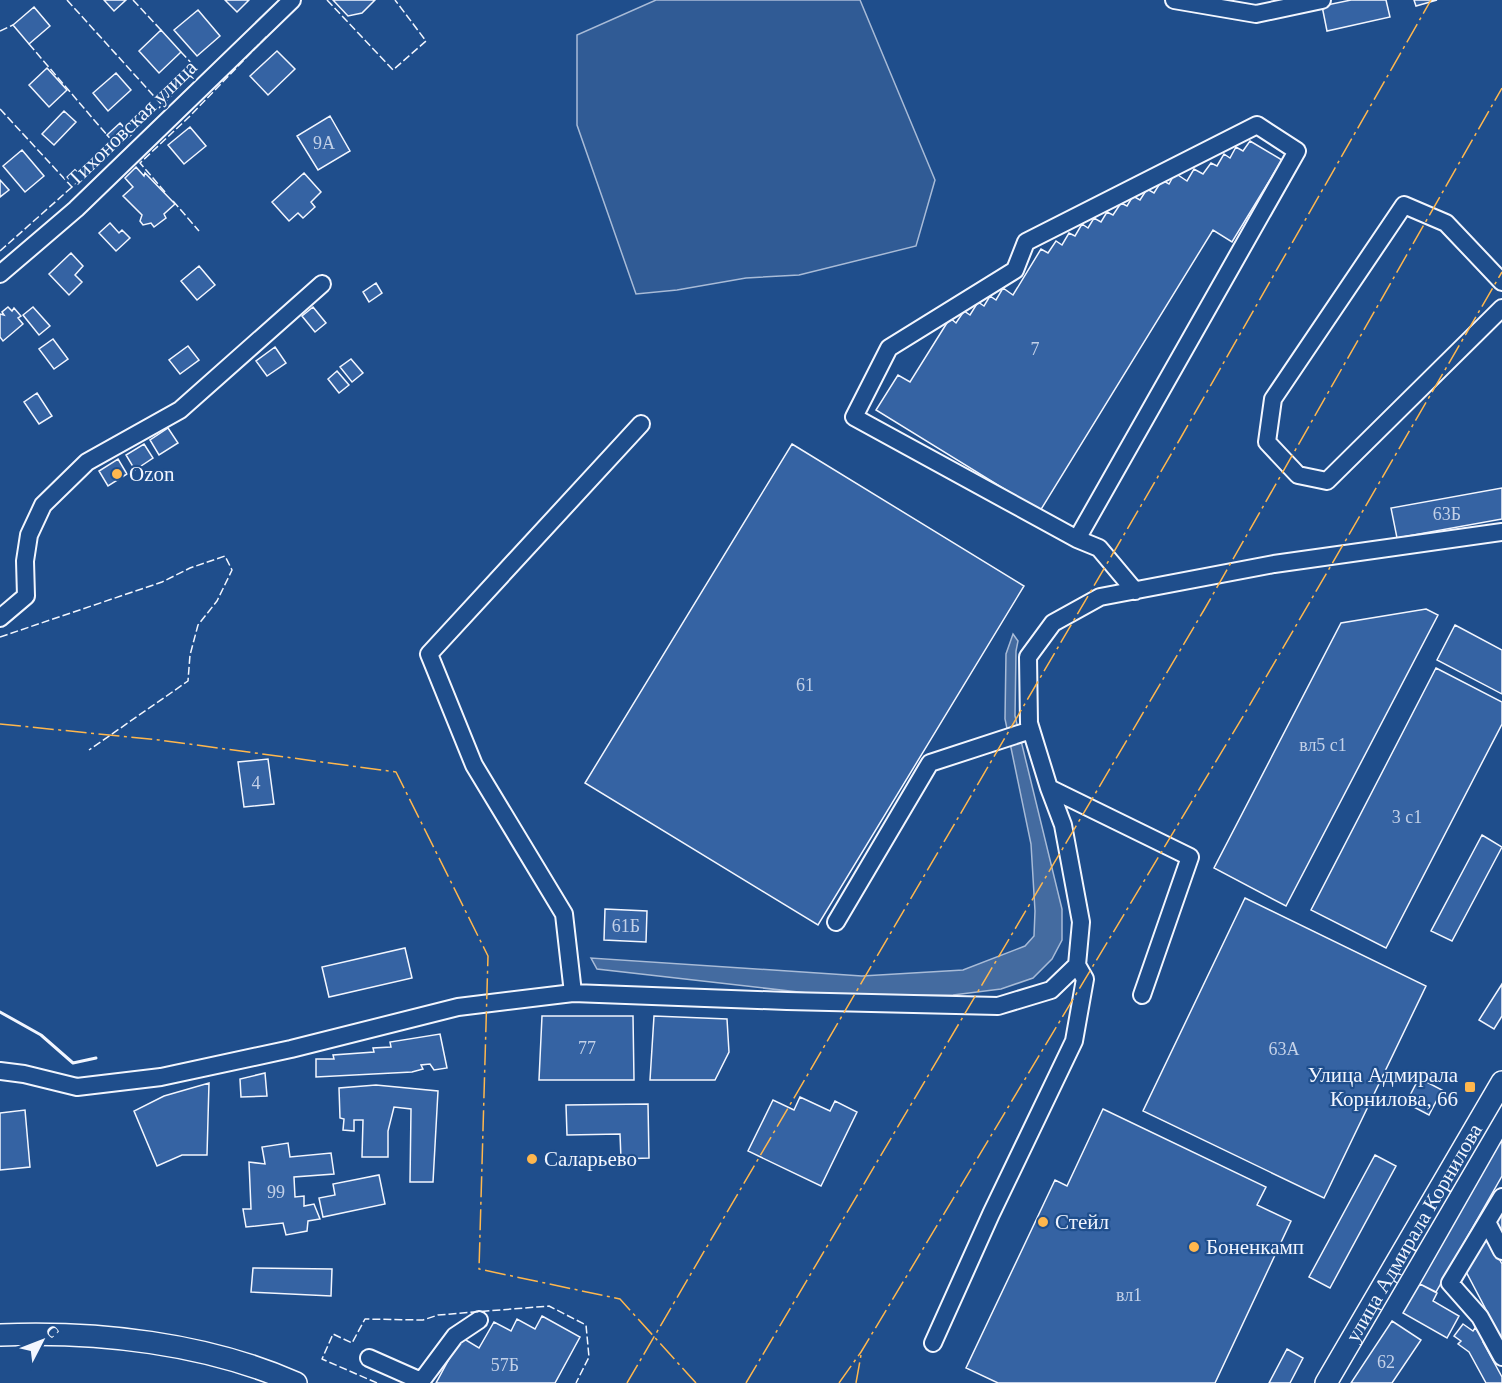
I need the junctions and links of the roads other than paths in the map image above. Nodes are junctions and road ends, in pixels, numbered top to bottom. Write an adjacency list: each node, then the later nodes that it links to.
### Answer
1 (292, 0): 4 (street, Тихоновская улица)
2 (1174, 0): 3 (street)
3 (1322, 0)
4 (0, 274)
5 (1502, 282): 7 (street)
6 (322, 284): 12 (street)
7 (1502, 308)
8 (641, 424): 17 (street)
9 (1502, 532): 11 (street)
10 (1077, 539): 10 (street); 11 (street)
11 (1135, 591): 13 (street)
12 (0, 618)
13 (1031, 730): 14 (street); 15 (street)
14 (1049, 788): 16 (street); 18 (street)
15 (836, 922)
16 (1077, 965): 17 (street); 28 (street)
17 (573, 993): 21 (street)
18 (1142, 995)
19 (0, 1058): 21 (street)
20 (0, 1071): 21 (street)
21 (24, 1074)
22 (1502, 1082): 33 (main road, улица Адмирала Корнилова)
23 (1502, 1197): 24 (street)
24 (1487, 1222): 25 (street); 29 (street)
25 (1502, 1251)
26 (479, 1320): 31 (street)
27 (0, 1335): 32 (main road)
28 (933, 1342)
29 (1502, 1357)
30 (369, 1358): 31 (street)
31 (421, 1382)
32 (296, 1383)
33 (1326, 1383)

